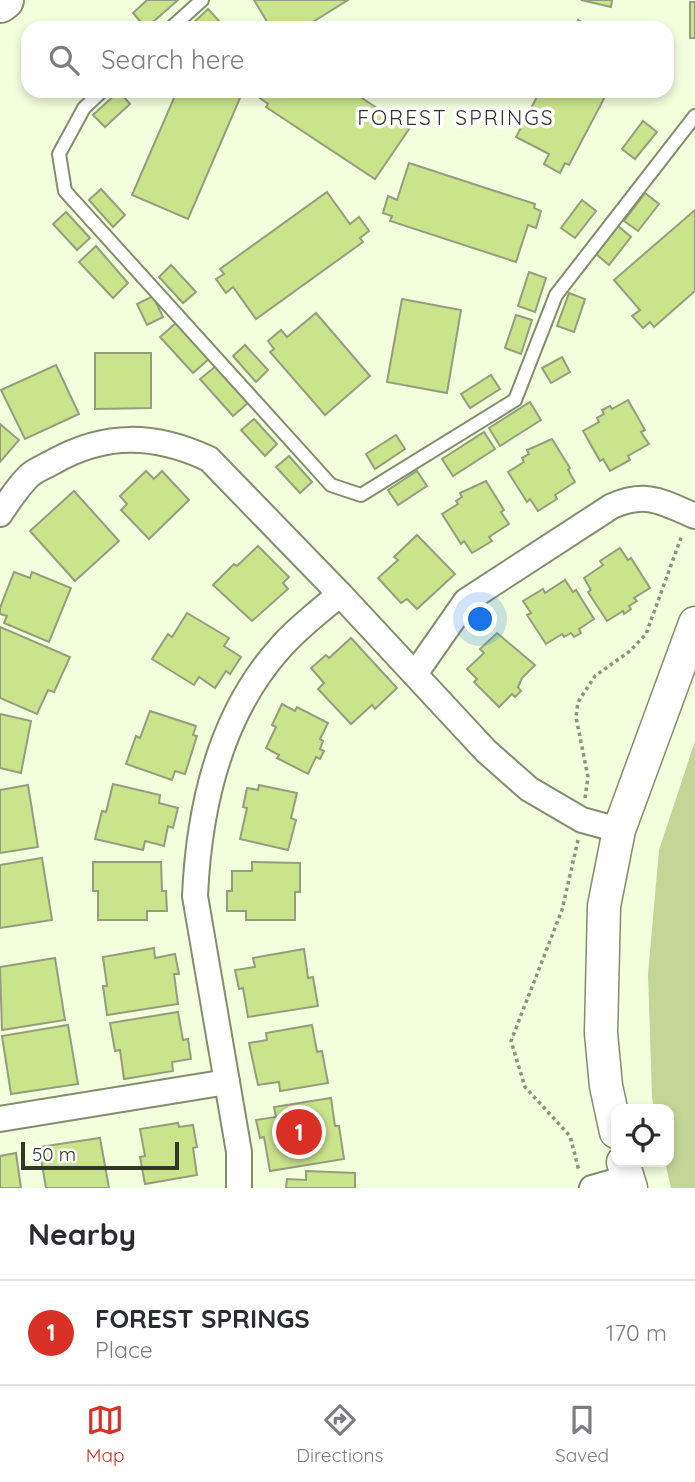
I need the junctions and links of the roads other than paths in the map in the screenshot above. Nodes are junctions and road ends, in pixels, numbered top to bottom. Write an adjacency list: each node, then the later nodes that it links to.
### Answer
1 (202, 0): 2 (lane)
2 (180, 21)
3 (95, 98): 4 (lane)
4 (695, 117)
5 (0, 514): 7 (street)
6 (695, 516): 9 (street)
7 (340, 594): 9 (street); 11 (street)
8 (695, 623): 10 (street)
9 (415, 674): 10 (street)
10 (619, 830): 12 (street)
11 (226, 1082): 13 (street); 15 (street)
12 (611, 1109)
13 (0, 1119)
14 (627, 1176): 16 (street)
15 (239, 1188)
16 (592, 1188)

